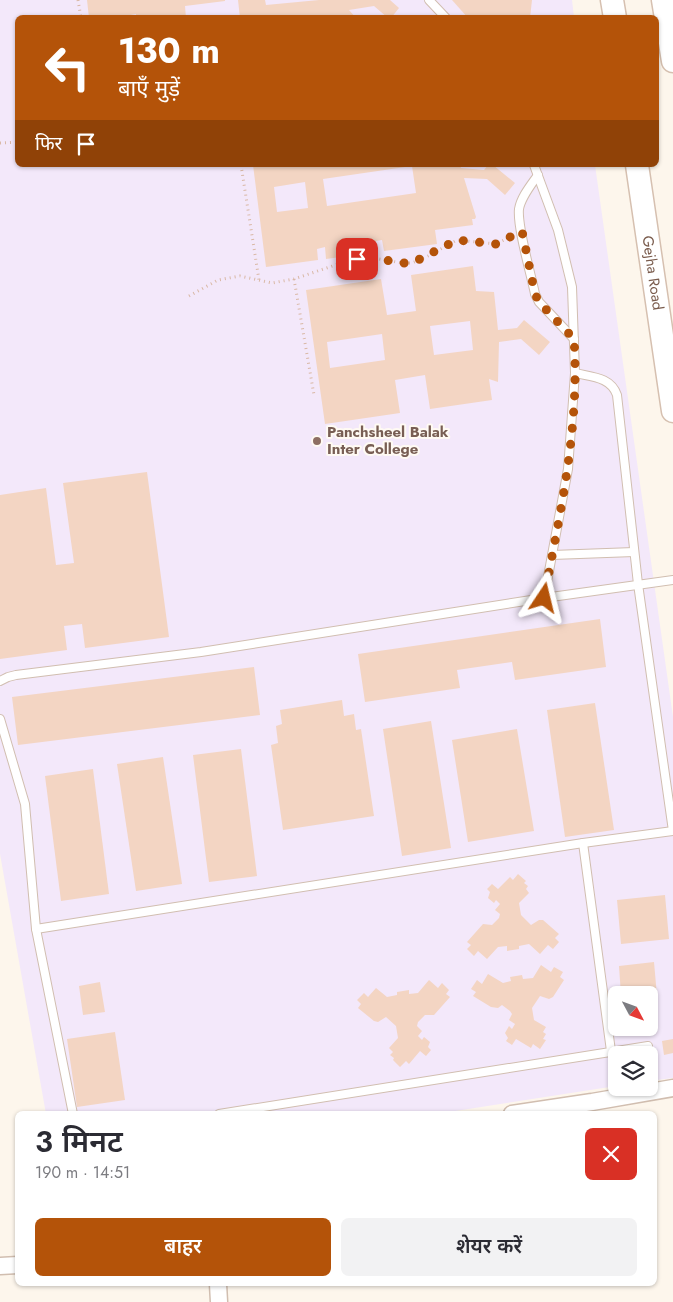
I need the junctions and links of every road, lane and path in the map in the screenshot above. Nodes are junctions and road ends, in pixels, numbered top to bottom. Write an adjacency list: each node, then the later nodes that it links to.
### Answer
1 (78, 0): 5 (path)
2 (430, 0): 6 (lane)
3 (612, 0): 7 (street)
4 (663, 0): 8 (street)
5 (80, 15)
6 (442, 15)
7 (614, 15)
8 (673, 61)
9 (15, 142): 10 (path)
10 (0, 143)
11 (241, 167): 17 (path)
12 (535, 167): 14 (lane)
13 (637, 167): 22 (street, Gejha Road)
14 (538, 175): 15 (lane); 19 (lane)
15 (522, 231): 16 (path); 19 (lane)
16 (294, 279): 17 (path); 21 (path)
17 (259, 280): 18 (path)
18 (189, 296)
19 (574, 339): 20 (lane)
20 (575, 373): 23 (lane); 24 (lane)
21 (314, 395)
22 (673, 411)
23 (634, 552): 24 (lane); 26 (lane)
24 (552, 555): 27 (lane)
25 (673, 580): 26 (lane)
26 (638, 584): 27 (lane); 30 (lane)
27 (544, 598): 28 (lane)
28 (0, 682)
29 (0, 719): 32 (lane)
30 (673, 831): 31 (lane)
31 (583, 843): 32 (lane); 33 (lane)
32 (36, 928): 36 (lane)
33 (610, 1046)
34 (608, 1051): 37 (lane)
35 (673, 1088): 38 (street)
36 (72, 1111)
37 (238, 1111)
38 (532, 1111)
39 (15, 1265): 40 (street)
40 (0, 1266)
41 (218, 1286): 42 (street)
42 (219, 1302)

